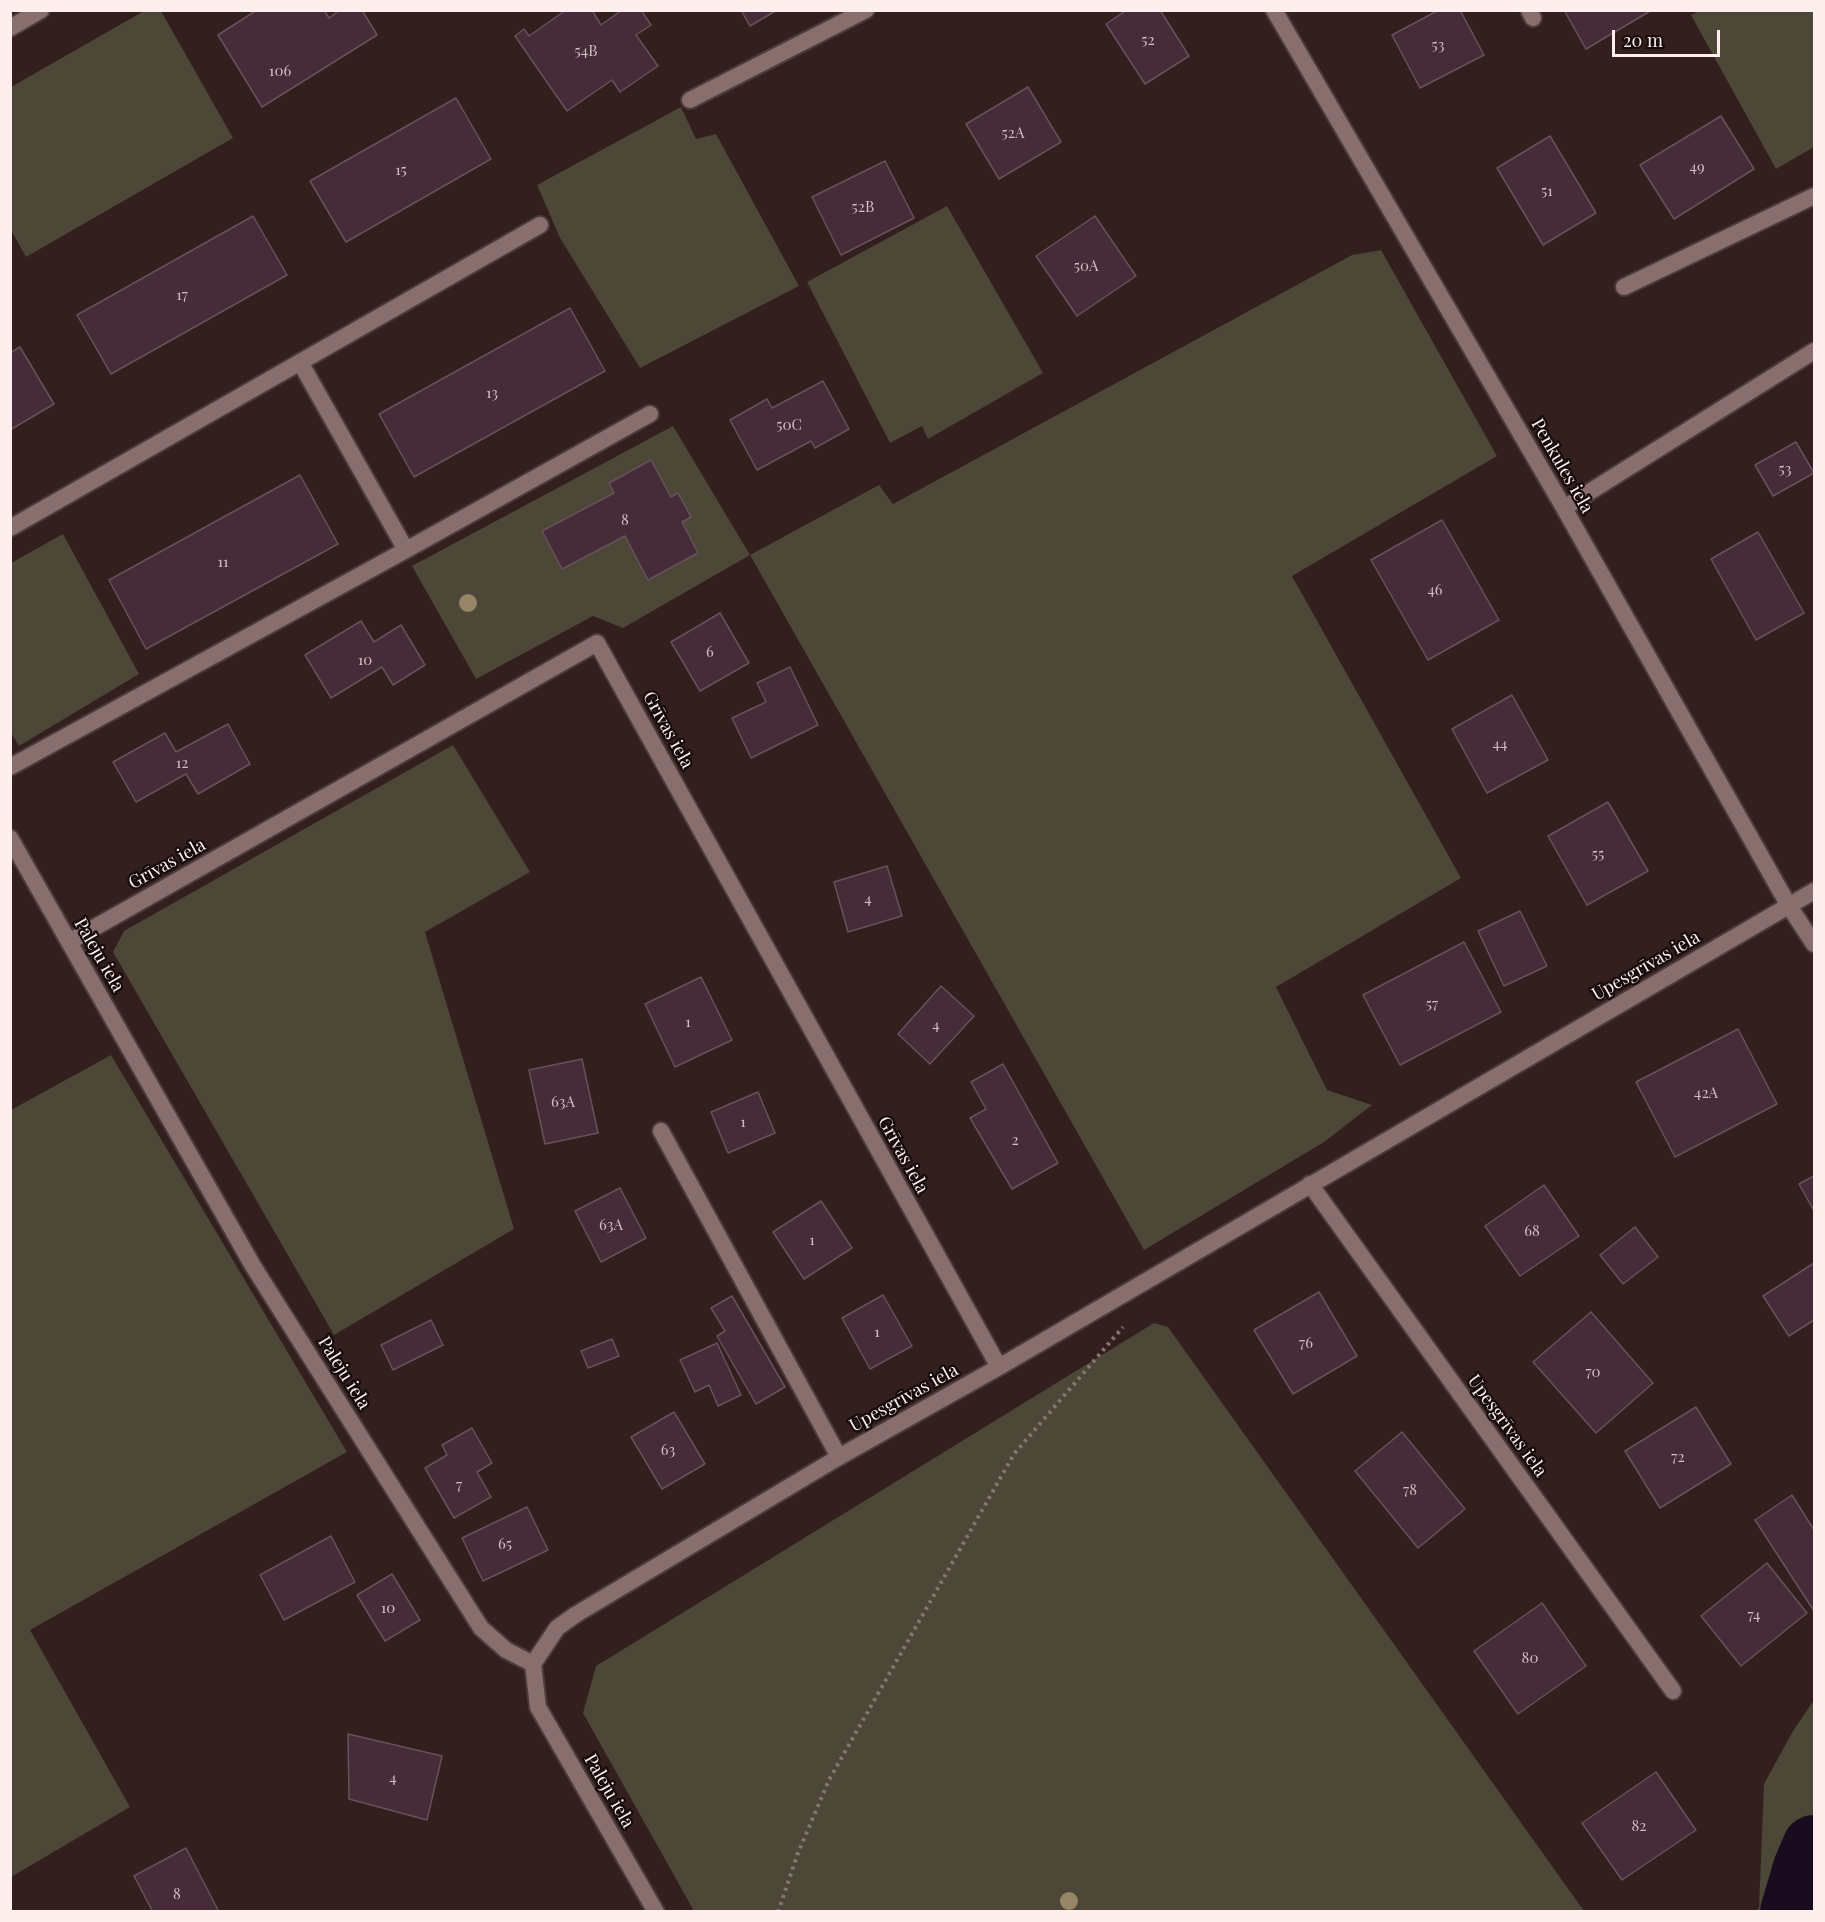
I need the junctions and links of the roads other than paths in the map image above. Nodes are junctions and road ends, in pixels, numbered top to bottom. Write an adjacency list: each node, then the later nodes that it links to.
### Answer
1 (41, 10): 4 (street)
2 (866, 10): 5 (street)
3 (1274, 10): 12 (street, Penkules iela)
4 (10, 28)
5 (690, 100)
6 (1815, 196): 8 (street)
7 (540, 225): 10 (street)
8 (1624, 288)
9 (1815, 351): 12 (street)
10 (300, 362): 13 (street); 14 (street)
11 (651, 414): 14 (street)
12 (1564, 508): 18 (street, Penkules iela)
13 (10, 528)
14 (406, 550): 15 (street)
15 (10, 767)
16 (10, 838): 19 (street, Paleju iela)
17 (1815, 891): 18 (street, Upesgrīvas iela)
18 (1789, 906): 20 (street, Penkules iela); 22 (street, Upesgrīvas iela)
19 (69, 942): 23 (street, Grīvas iela); 25 (street, Paleju iela)
20 (1815, 944)
21 (661, 1131): 24 (street)
22 (1310, 1184): 23 (street, Upesgrīvas iela); 26 (street, Upesgrīvas iela)
23 (999, 1367): 24 (street, Upesgrīvas iela)
24 (839, 1457): 25 (street, Upesgrīvas iela)
25 (533, 1664): 27 (street, Paleju iela)
26 (1674, 1690)
27 (656, 1911)

